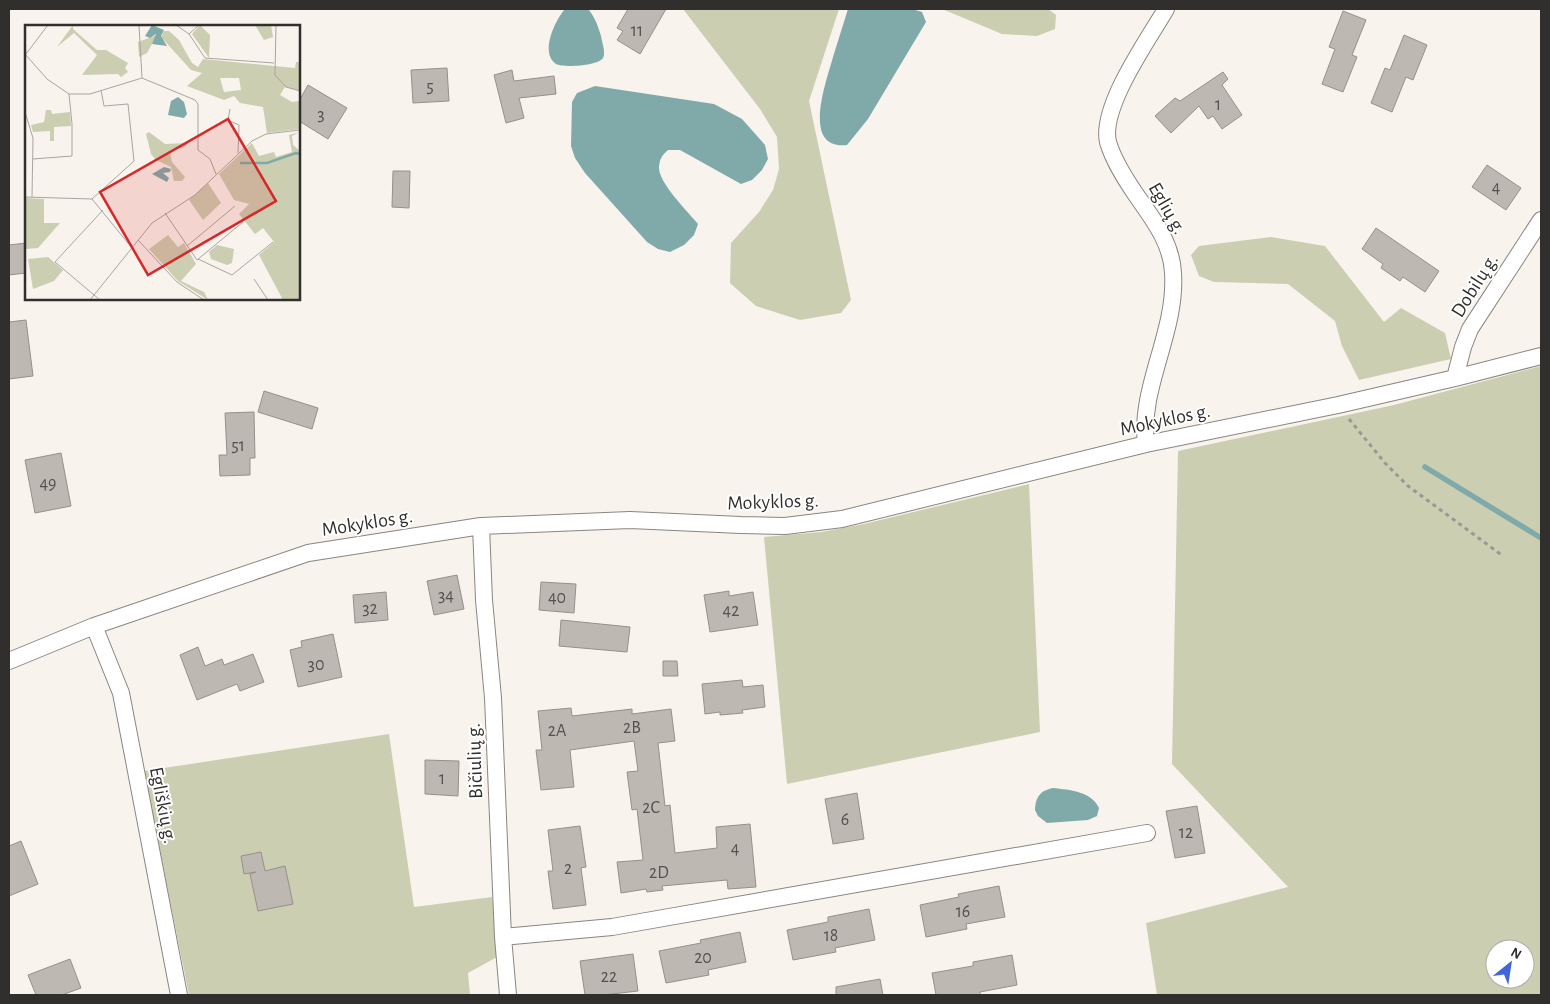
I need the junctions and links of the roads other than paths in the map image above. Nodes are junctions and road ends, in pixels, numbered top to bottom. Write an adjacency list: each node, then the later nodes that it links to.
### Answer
1 (1166, 9): 5 (street, Eglių g.)
2 (1541, 220): 4 (street, Dobilų g.)
3 (1541, 356): 4 (street, Mokyklos g.)
4 (1455, 378): 5 (street, Mokyklos g.)
5 (1146, 444): 6 (street, Mokyklos g.)
6 (481, 526): 7 (street, Mokyklos g.); 10 (street, Bičiulių g.)
7 (94, 626): 8 (street, Mokyklos g.); 11 (street, Egliškių g.)
8 (9, 661)
9 (1147, 833): 10 (street)
10 (503, 937): 12 (street, Bičiulių g.)
11 (179, 995)
12 (508, 995)

